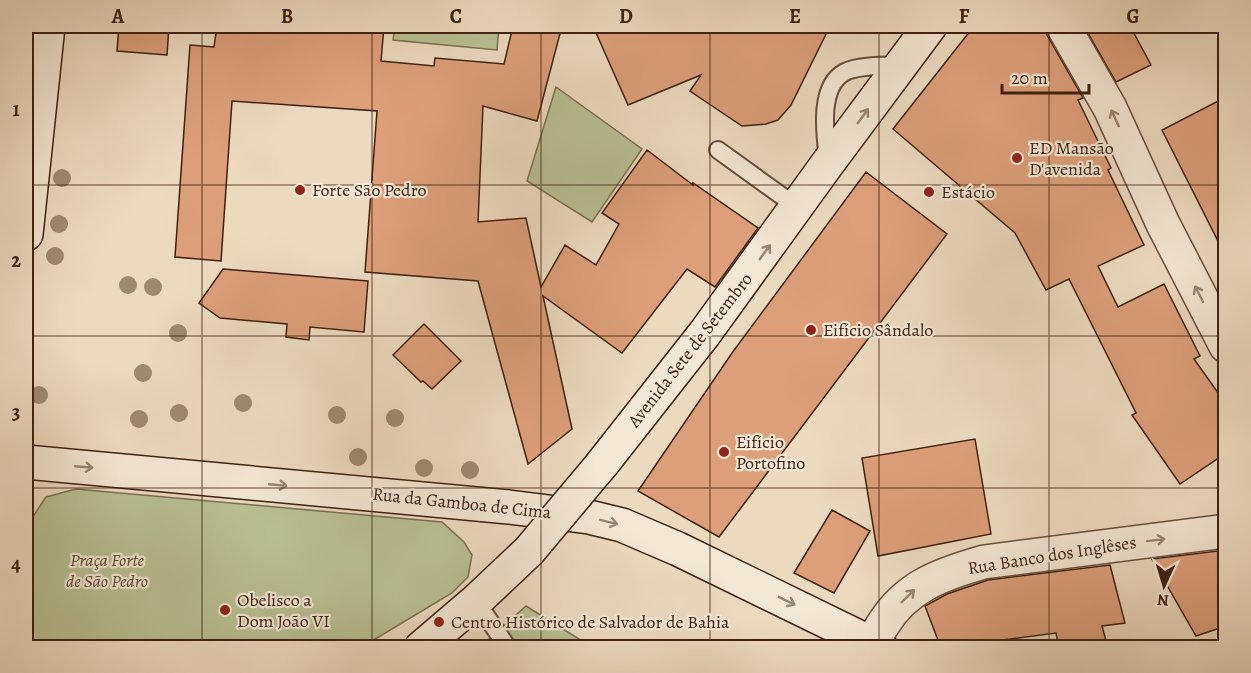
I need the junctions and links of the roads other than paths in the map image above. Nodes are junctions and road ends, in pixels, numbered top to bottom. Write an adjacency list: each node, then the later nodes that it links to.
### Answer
1 (48, 26): 8 (street)
2 (930, 26): 4 (street, Avenida Sete de Setembro)
3 (1063, 26): 9 (street, one-way to 3)
4 (900, 65): 6 (street, Avenida Sete de Setembro, one-way to 4); 6 (lane)
5 (718, 150): 7 (lane)
6 (828, 163): 7 (street, Avenida Sete de Setembro)
7 (797, 207): 12 (street, Avenida Sete de Setembro, one-way to 7, bridge)
8 (26, 234)
9 (1226, 346)
10 (26, 462): 13 (street, Rua da Gamboa de Cima, one-way to 13)
11 (1226, 531): 13 (street, Rua Banco dos Inglêses, one-way to 11)
12 (476, 601): 14 (street, Avenida Sete de Setembro); 15 (lane)
13 (876, 646)
14 (421, 648)
15 (508, 648)

